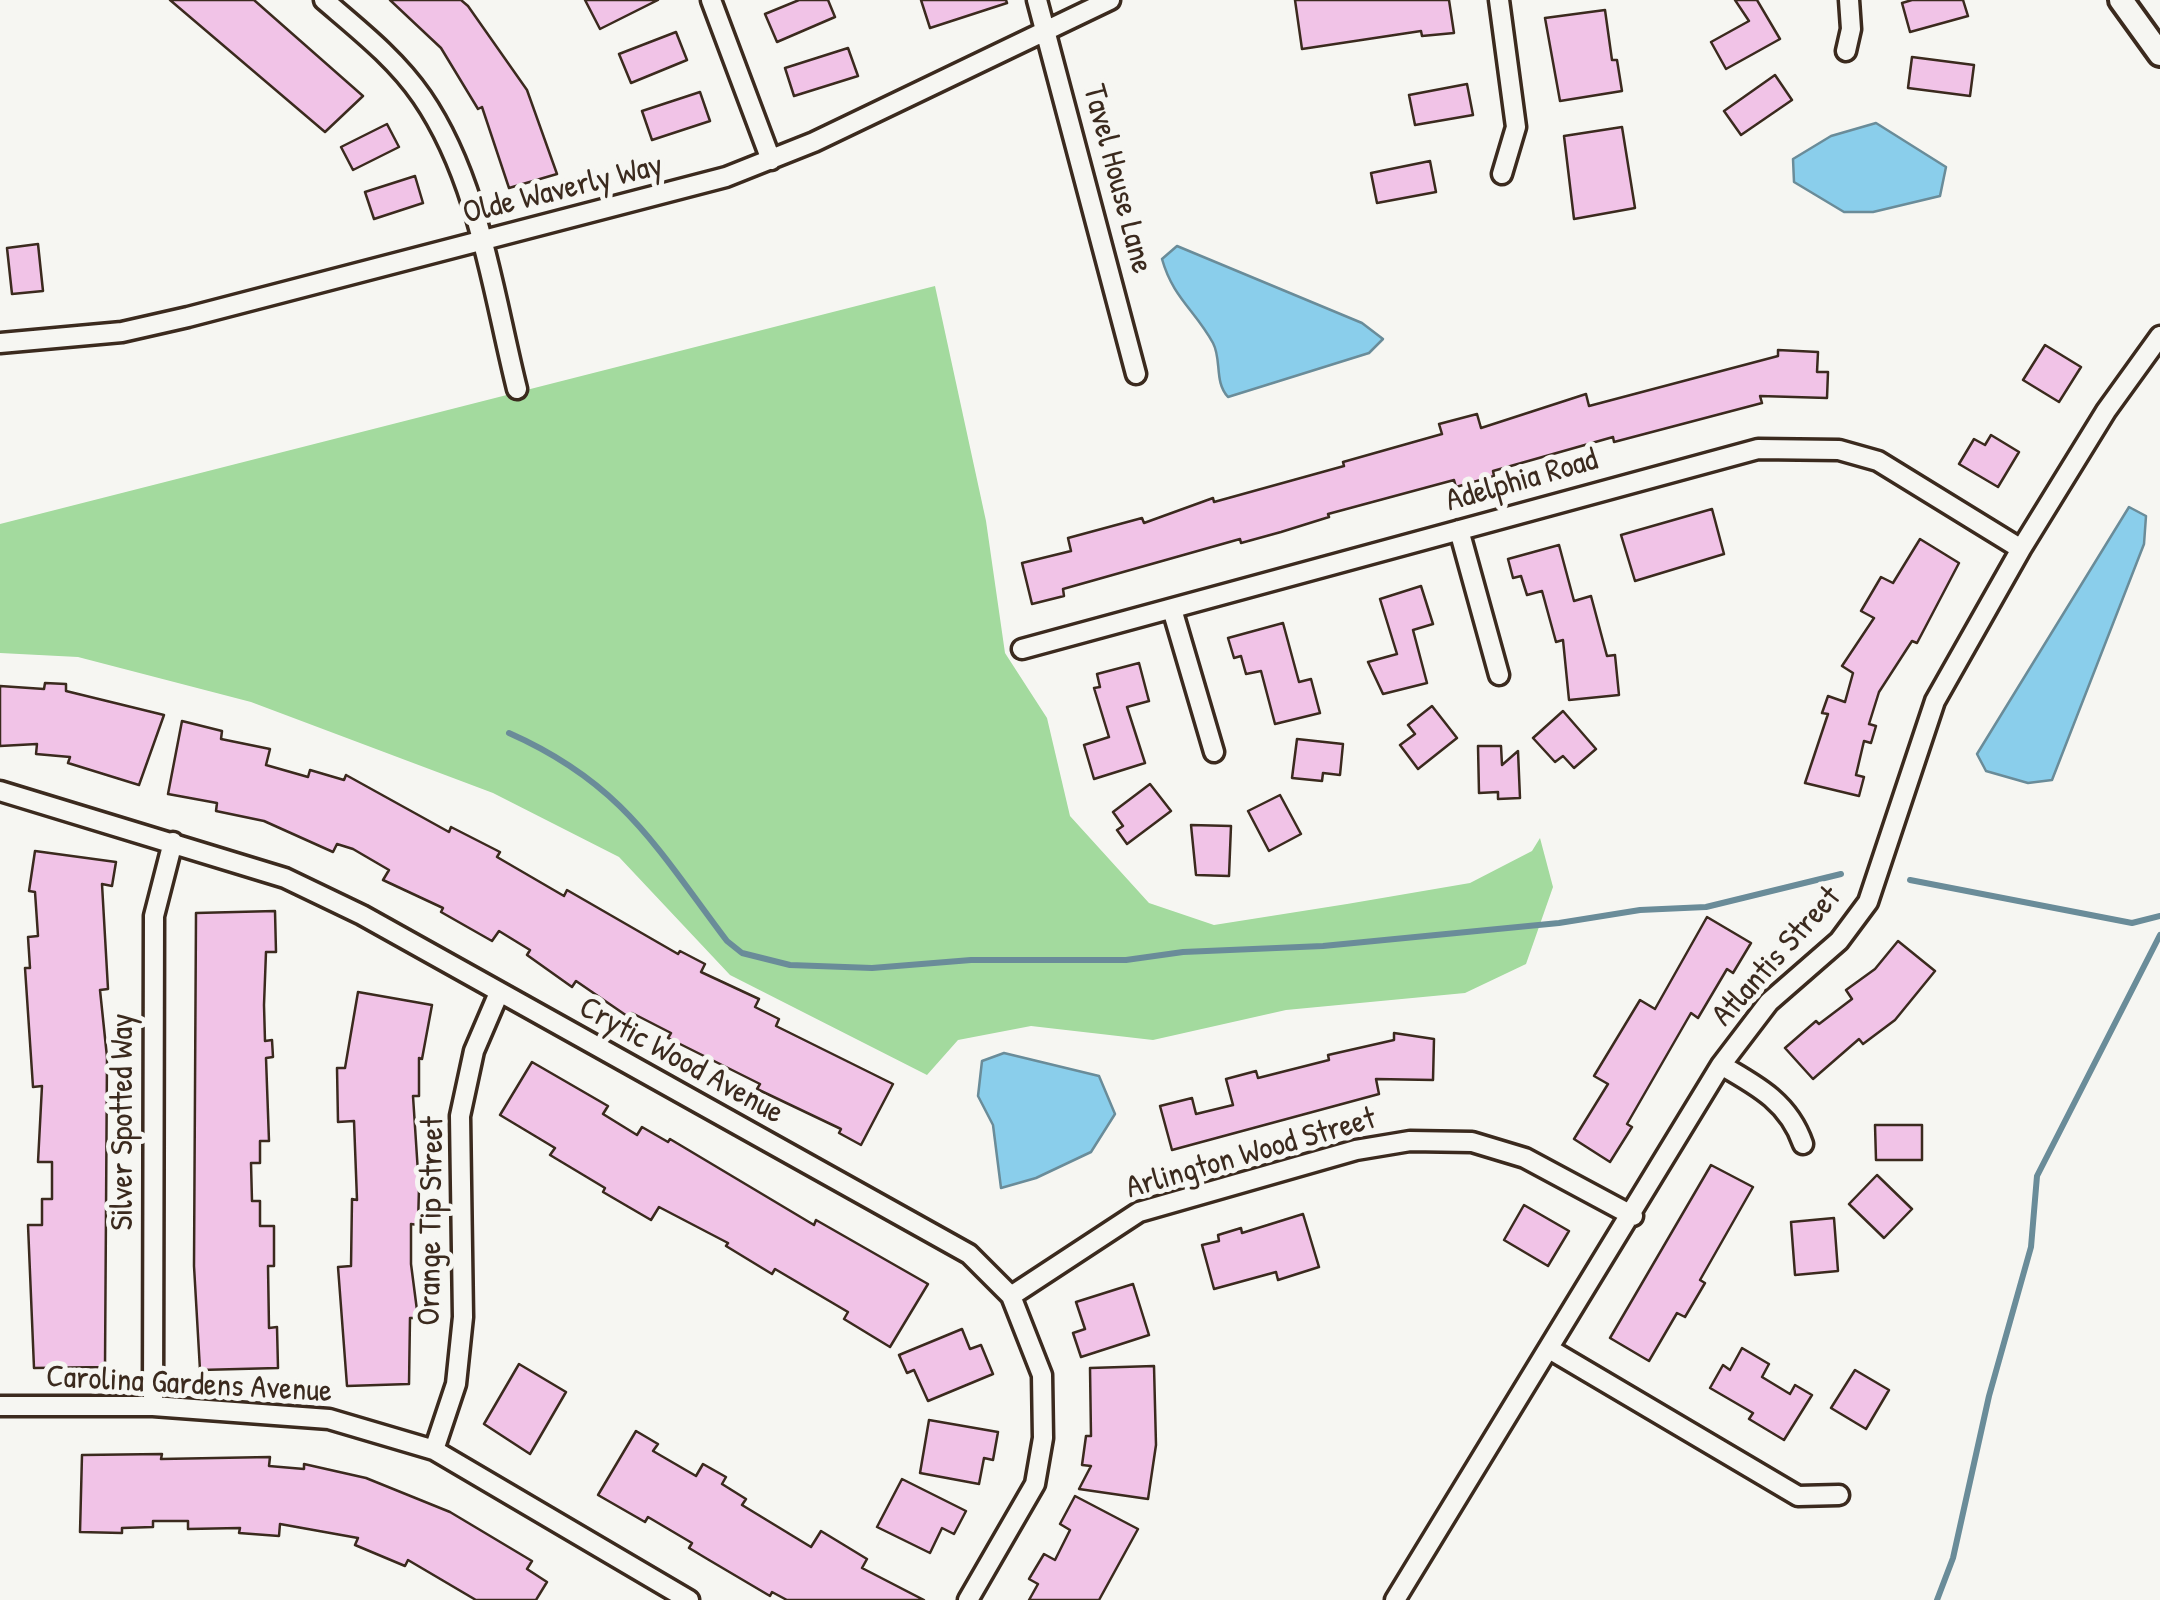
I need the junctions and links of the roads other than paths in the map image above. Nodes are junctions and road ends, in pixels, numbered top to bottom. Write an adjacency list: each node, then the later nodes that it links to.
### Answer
1 (324, 0): 13 (street)
2 (710, 0): 11 (street)
3 (1036, 0): 8 (street, Tavel House Lane)
4 (1110, 0): 8 (street, Olde Waverly Way)
5 (1499, 0): 12 (street)
6 (1849, 0): 9 (street)
7 (2121, 0): 10 (street)
8 (1047, 30): 11 (street, Olde Waverly Way); 16 (street, Tavel House Lane)
9 (1846, 51)
10 (2160, 54)
11 (771, 160): 13 (street, Olde Waverly Way)
12 (1502, 174)
13 (480, 242): 15 (street, Olde Waverly Way); 17 (street)
14 (2160, 336): 19 (street, Atlantis Street)
15 (0, 343)
16 (1136, 374)
17 (517, 389)
18 (1459, 530): 19 (street, Adelphia Road); 20 (street, Adelphia Road); 22 (street)
19 (2021, 548): 27 (street, Atlantis Street)
20 (1172, 609): 21 (street, Adelphia Road); 23 (street)
21 (1022, 649)
22 (1500, 675)
23 (1214, 752)
24 (0, 791): 25 (street, Crytic Wood Avenue)
25 (173, 842): 26 (street, Crytic Wood Avenue); 33 (street, Silver Spotted Way)
26 (498, 995): 30 (street, Crytic Wood Avenue); 34 (street, Orange Tip Street)
27 (1721, 1065): 28 (street); 29 (street, Atlantis Street)
28 (1803, 1144)
29 (1632, 1216): 30 (street, Arlington Wood Street); 31 (street, Atlantis Street)
30 (1010, 1296): 38 (street, Crytic Wood Avenue)
31 (1550, 1350): 35 (street); 36 (street, Atlantis Street)
32 (0, 1406): 33 (street, Carolina Gardens Avenue)
33 (153, 1406): 34 (street, Carolina Gardens Avenue)
34 (434, 1450): 37 (street, Carolina Gardens Avenue)
35 (1839, 1496)
36 (1402, 1598)
37 (689, 1600)
38 (968, 1600)

